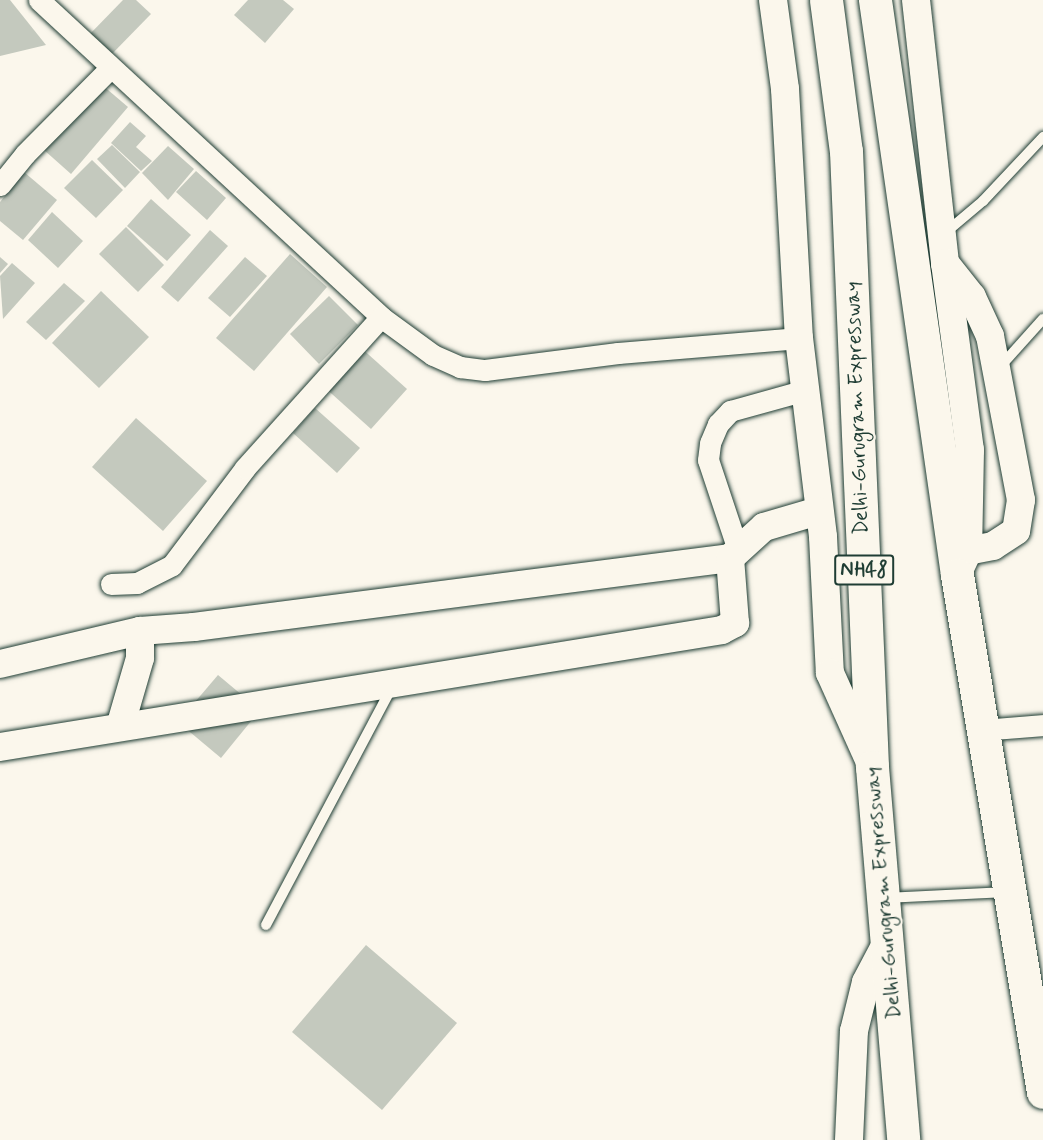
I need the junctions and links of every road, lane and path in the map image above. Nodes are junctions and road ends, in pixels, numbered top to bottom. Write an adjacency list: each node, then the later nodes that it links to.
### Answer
1 (39, 0): 6 (street)
2 (773, 0): 12 (street)
3 (826, 0): 26 (highway, Delhi-Gurugram Expressway / NH48)
4 (875, 0): 17 (highway)
5 (916, 0): 9 (street)
6 (111, 67): 8 (street); 10 (street)
7 (1043, 137): 9 (lane)
8 (0, 185)
9 (943, 249): 13 (street); 17 (street)
10 (381, 317): 12 (street); 18 (street)
11 (1043, 320): 13 (lane)
12 (799, 338): 14 (street)
13 (997, 371): 17 (street)
14 (805, 390): 15 (street); 16 (street)
15 (818, 511): 16 (street); 26 (street)
16 (734, 554): 19 (street); 21 (street)
17 (962, 563): 24 (highway)
18 (111, 584)
19 (140, 630): 20 (street); 23 (street)
20 (0, 664)
21 (394, 684): 23 (street); 29 (lane)
22 (1043, 725): 24 (street)
23 (120, 727): 25 (street)
24 (981, 730): 27 (highway)
25 (0, 747)
26 (872, 766): 28 (highway, Delhi-Gurugram Expressway / NH48)
27 (1008, 892): 28 (lane); 31 (highway)
28 (883, 898): 30 (highway, Delhi-Gurugram Expressway / NH48)
29 (266, 926)
30 (887, 942): 33 (street); 34 (highway, Delhi-Gurugram Expressway / NH48)
31 (1034, 1003): 32 (highway)
32 (1043, 1092)
33 (849, 1140)
34 (903, 1140)

